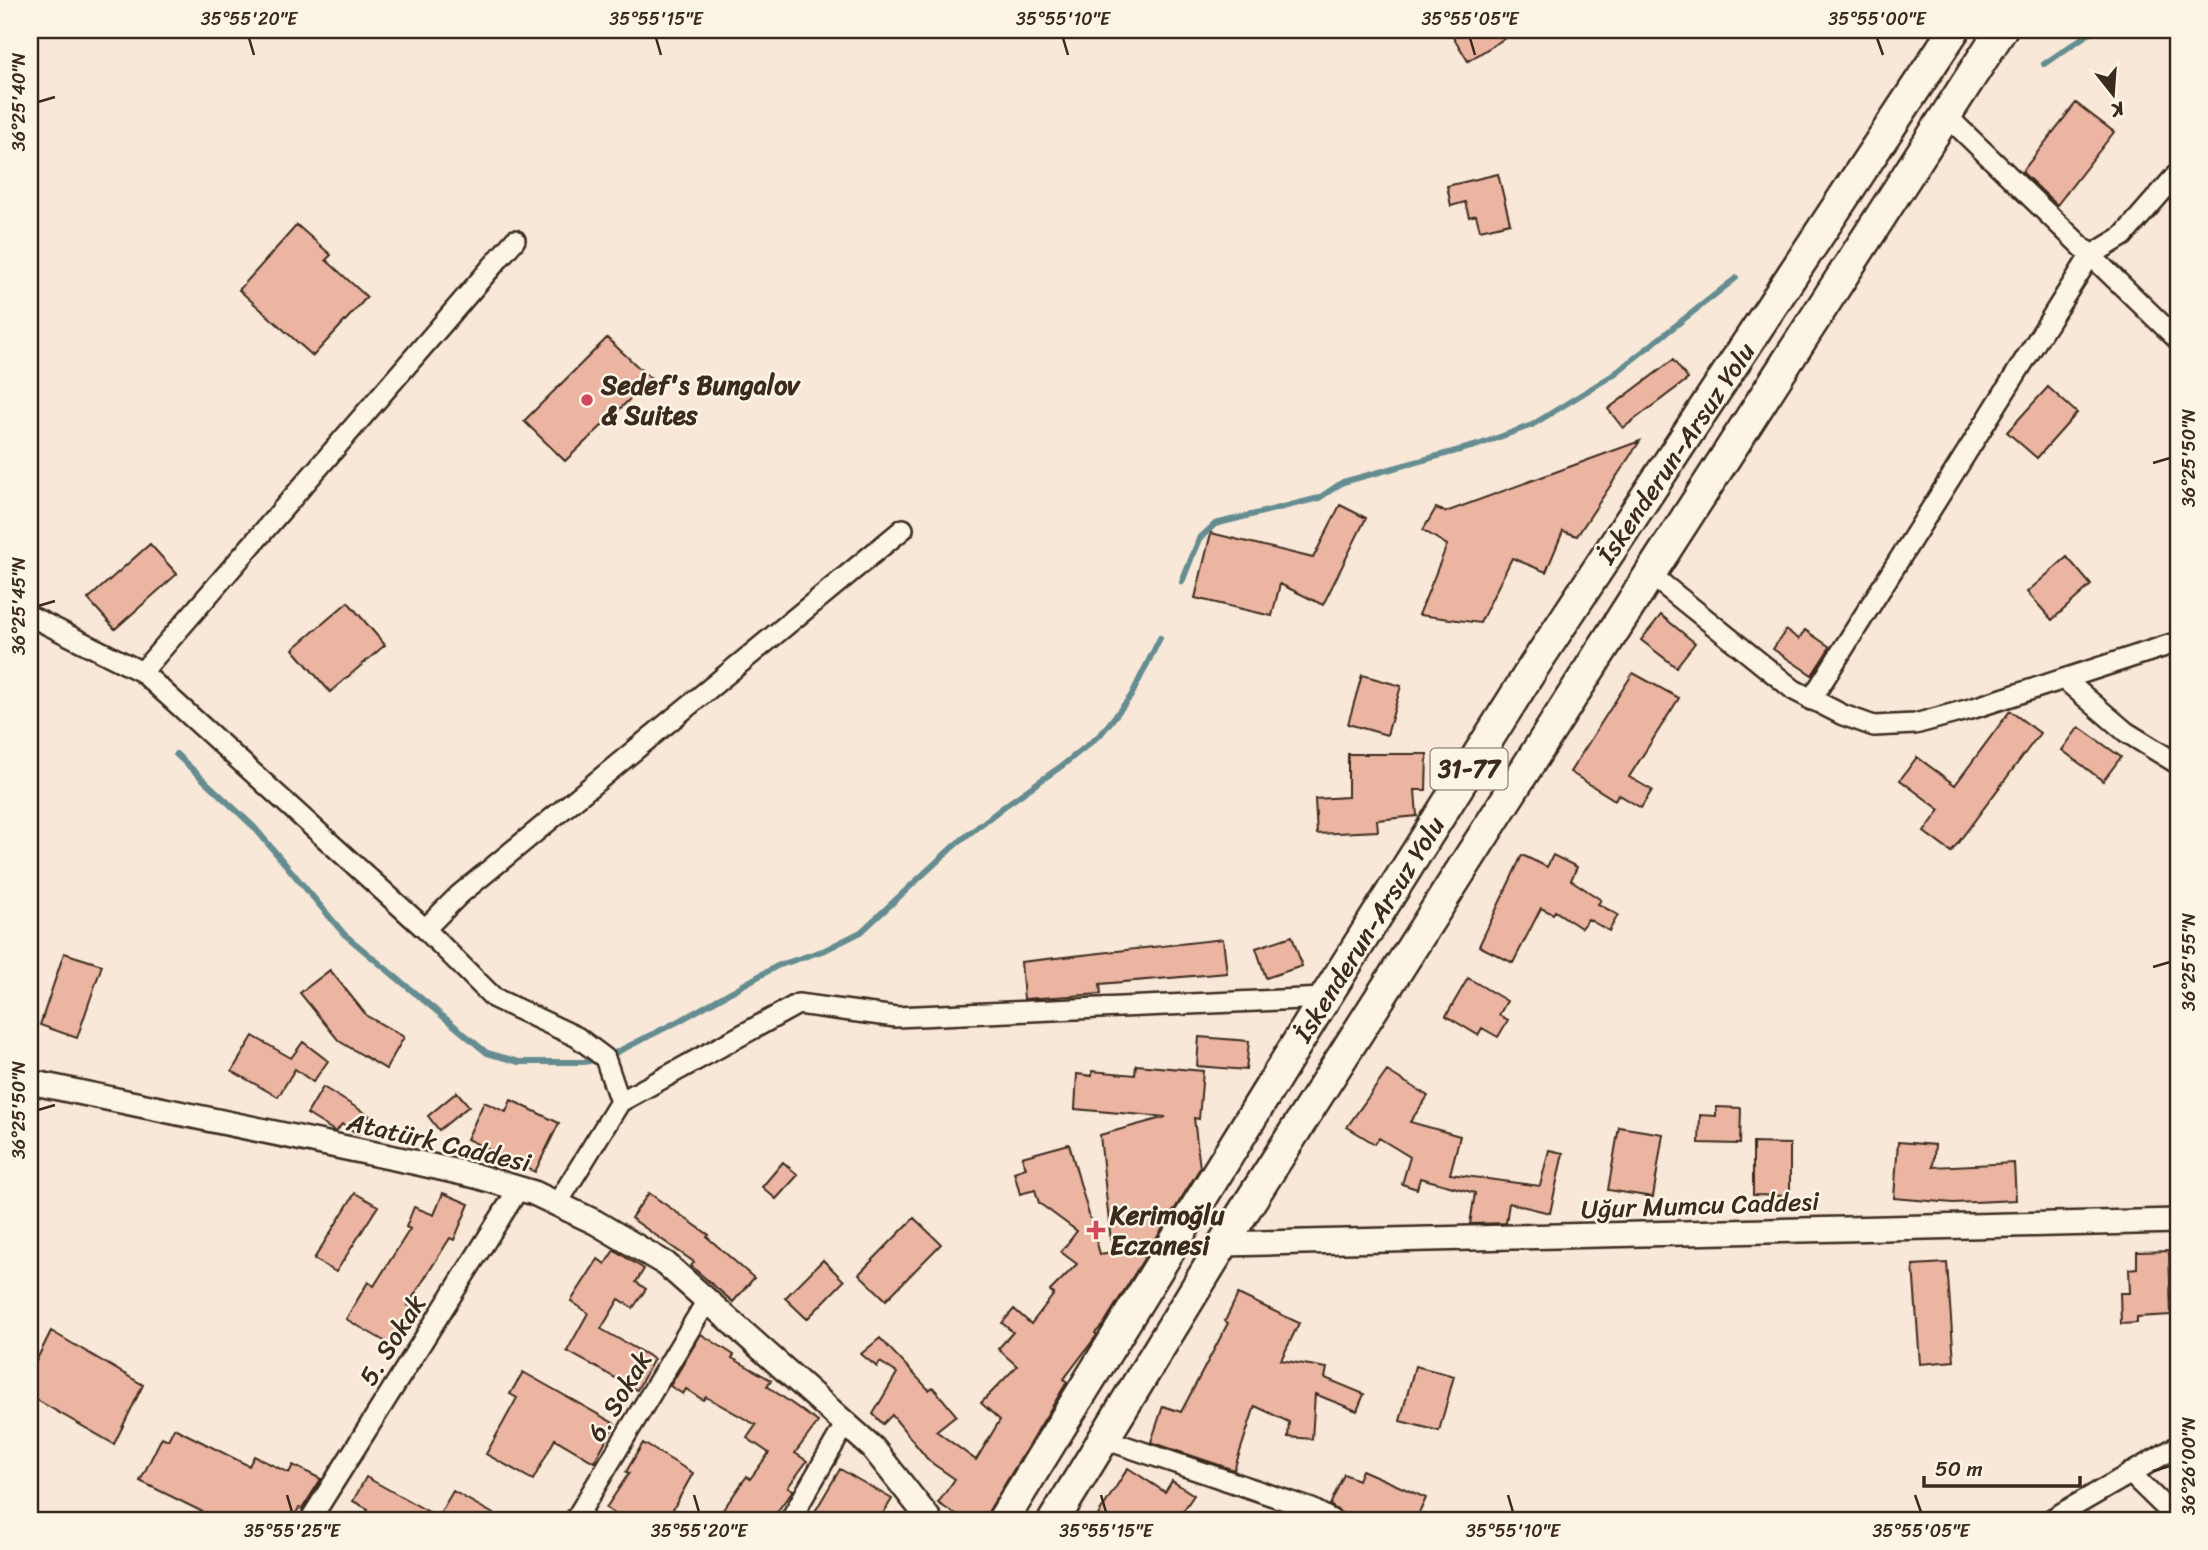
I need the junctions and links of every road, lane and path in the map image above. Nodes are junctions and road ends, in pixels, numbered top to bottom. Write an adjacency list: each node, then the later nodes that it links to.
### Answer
1 (1954, 30): 17 (main road, İskenderun-Arsuz Yolu / 31-77)
2 (2001, 30): 3 (main road, İskenderun-Arsuz Yolu)
3 (1947, 116): 6 (street); 9 (main road, İskenderun-Arsuz Yolu)
4 (2178, 173): 6 (street)
5 (515, 240): 12 (street)
6 (2090, 256): 7 (street); 14 (street)
7 (2178, 340)
8 (903, 529): 16 (street)
9 (1650, 574): 14 (street); 23 (main road, İskenderun-Arsuz Yolu)
10 (30, 616): 12 (street)
11 (2178, 642): 13 (street)
12 (142, 672): 16 (street)
13 (2064, 679): 14 (street); 15 (street)
14 (1811, 700)
15 (2178, 764)
16 (425, 929): 19 (street)
17 (1325, 998): 19 (street); 33 (main road, İskenderun-Arsuz Yolu / 31-77)
18 (30, 1082): 20 (street, Atatürk Caddesi)
19 (620, 1102): 21 (street)
20 (519, 1188): 21 (street, Atatürk Caddesi); 29 (street, 5. Sokak)
21 (557, 1204): 24 (street, Atatürk Caddesi)
22 (2178, 1221): 23 (street, Uğur Mumcu Caddesi)
23 (1223, 1244): 26 (main road, İskenderun-Arsuz Yolu)
24 (708, 1299): 25 (street, Atatürk Caddesi); 30 (street, 6. Sokak)
25 (846, 1423): 31 (street); 32 (street, Atatürk Caddesi)
26 (1104, 1439): 34 (main road, İskenderun-Arsuz Yolu); 35 (street)
27 (2178, 1446): 28 (street)
28 (2130, 1473): 36 (street); 37 (street)
29 (310, 1520)
30 (575, 1520)
31 (790, 1520)
32 (930, 1520)
33 (1003, 1520)
34 (1054, 1520)
35 (1332, 1520)
36 (2050, 1520)
37 (2178, 1520)

